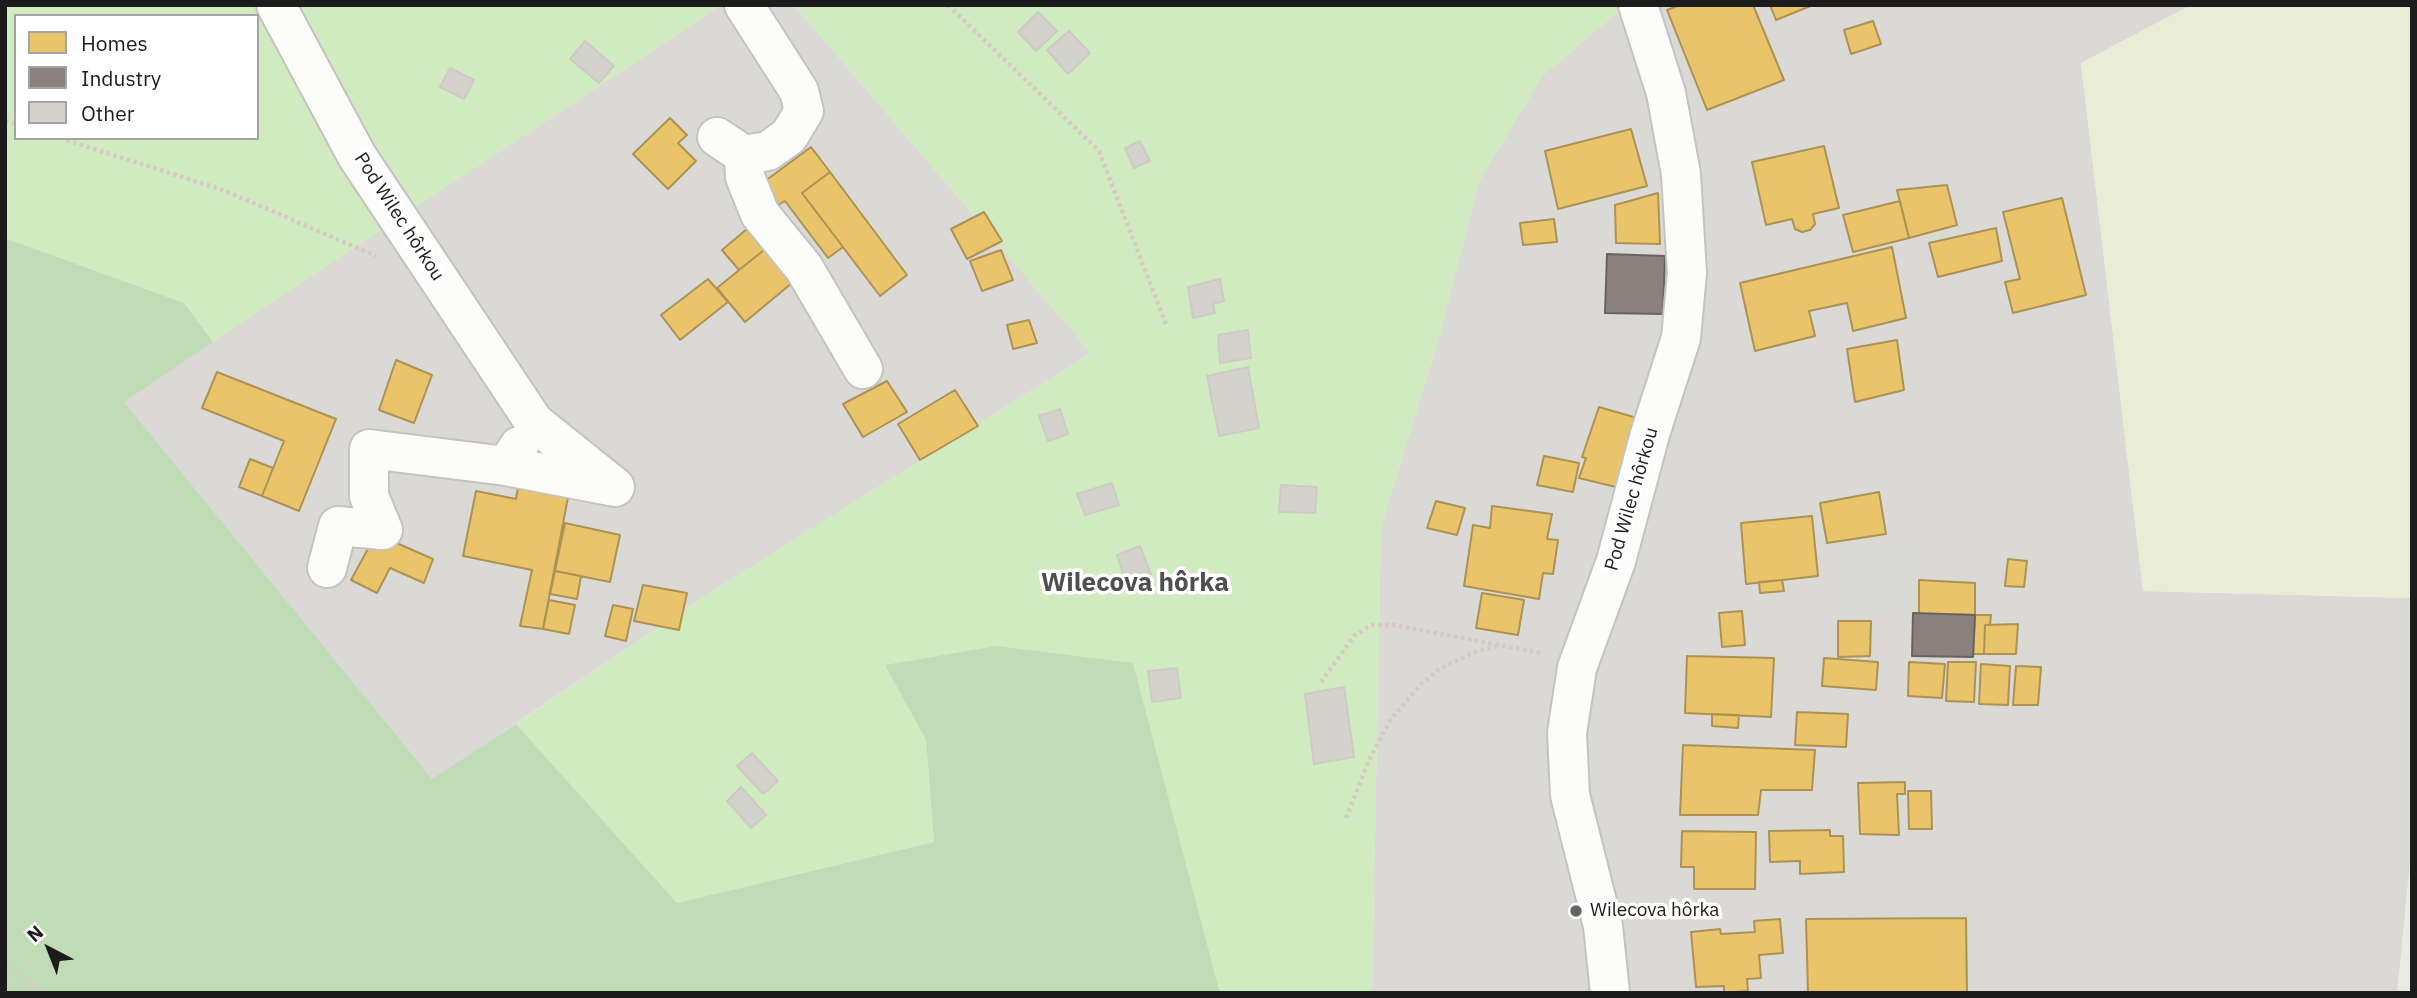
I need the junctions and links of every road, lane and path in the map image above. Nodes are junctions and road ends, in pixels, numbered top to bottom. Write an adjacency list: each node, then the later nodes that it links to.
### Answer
1 (276, 5): 6 (street, Pod Wilec hôrkou)
2 (744, 5): 8 (street)
3 (948, 5): 7 (path)
4 (1638, 5): 16 (street, Pod Wilec hôrkou)
5 (66, 140): 6 (path)
6 (429, 263): 9 (street, Pod Wilec hôrkou)
7 (1167, 327)
8 (863, 369)
9 (534, 422): 10 (street); 10 (street, Pod Wilec hôrkou)
10 (506, 466): 11 (street)
11 (327, 568)
12 (1321, 682): 13 (path)
13 (1346, 818)
14 (5, 963): 15 (path)
15 (41, 993)
16 (1610, 993)

